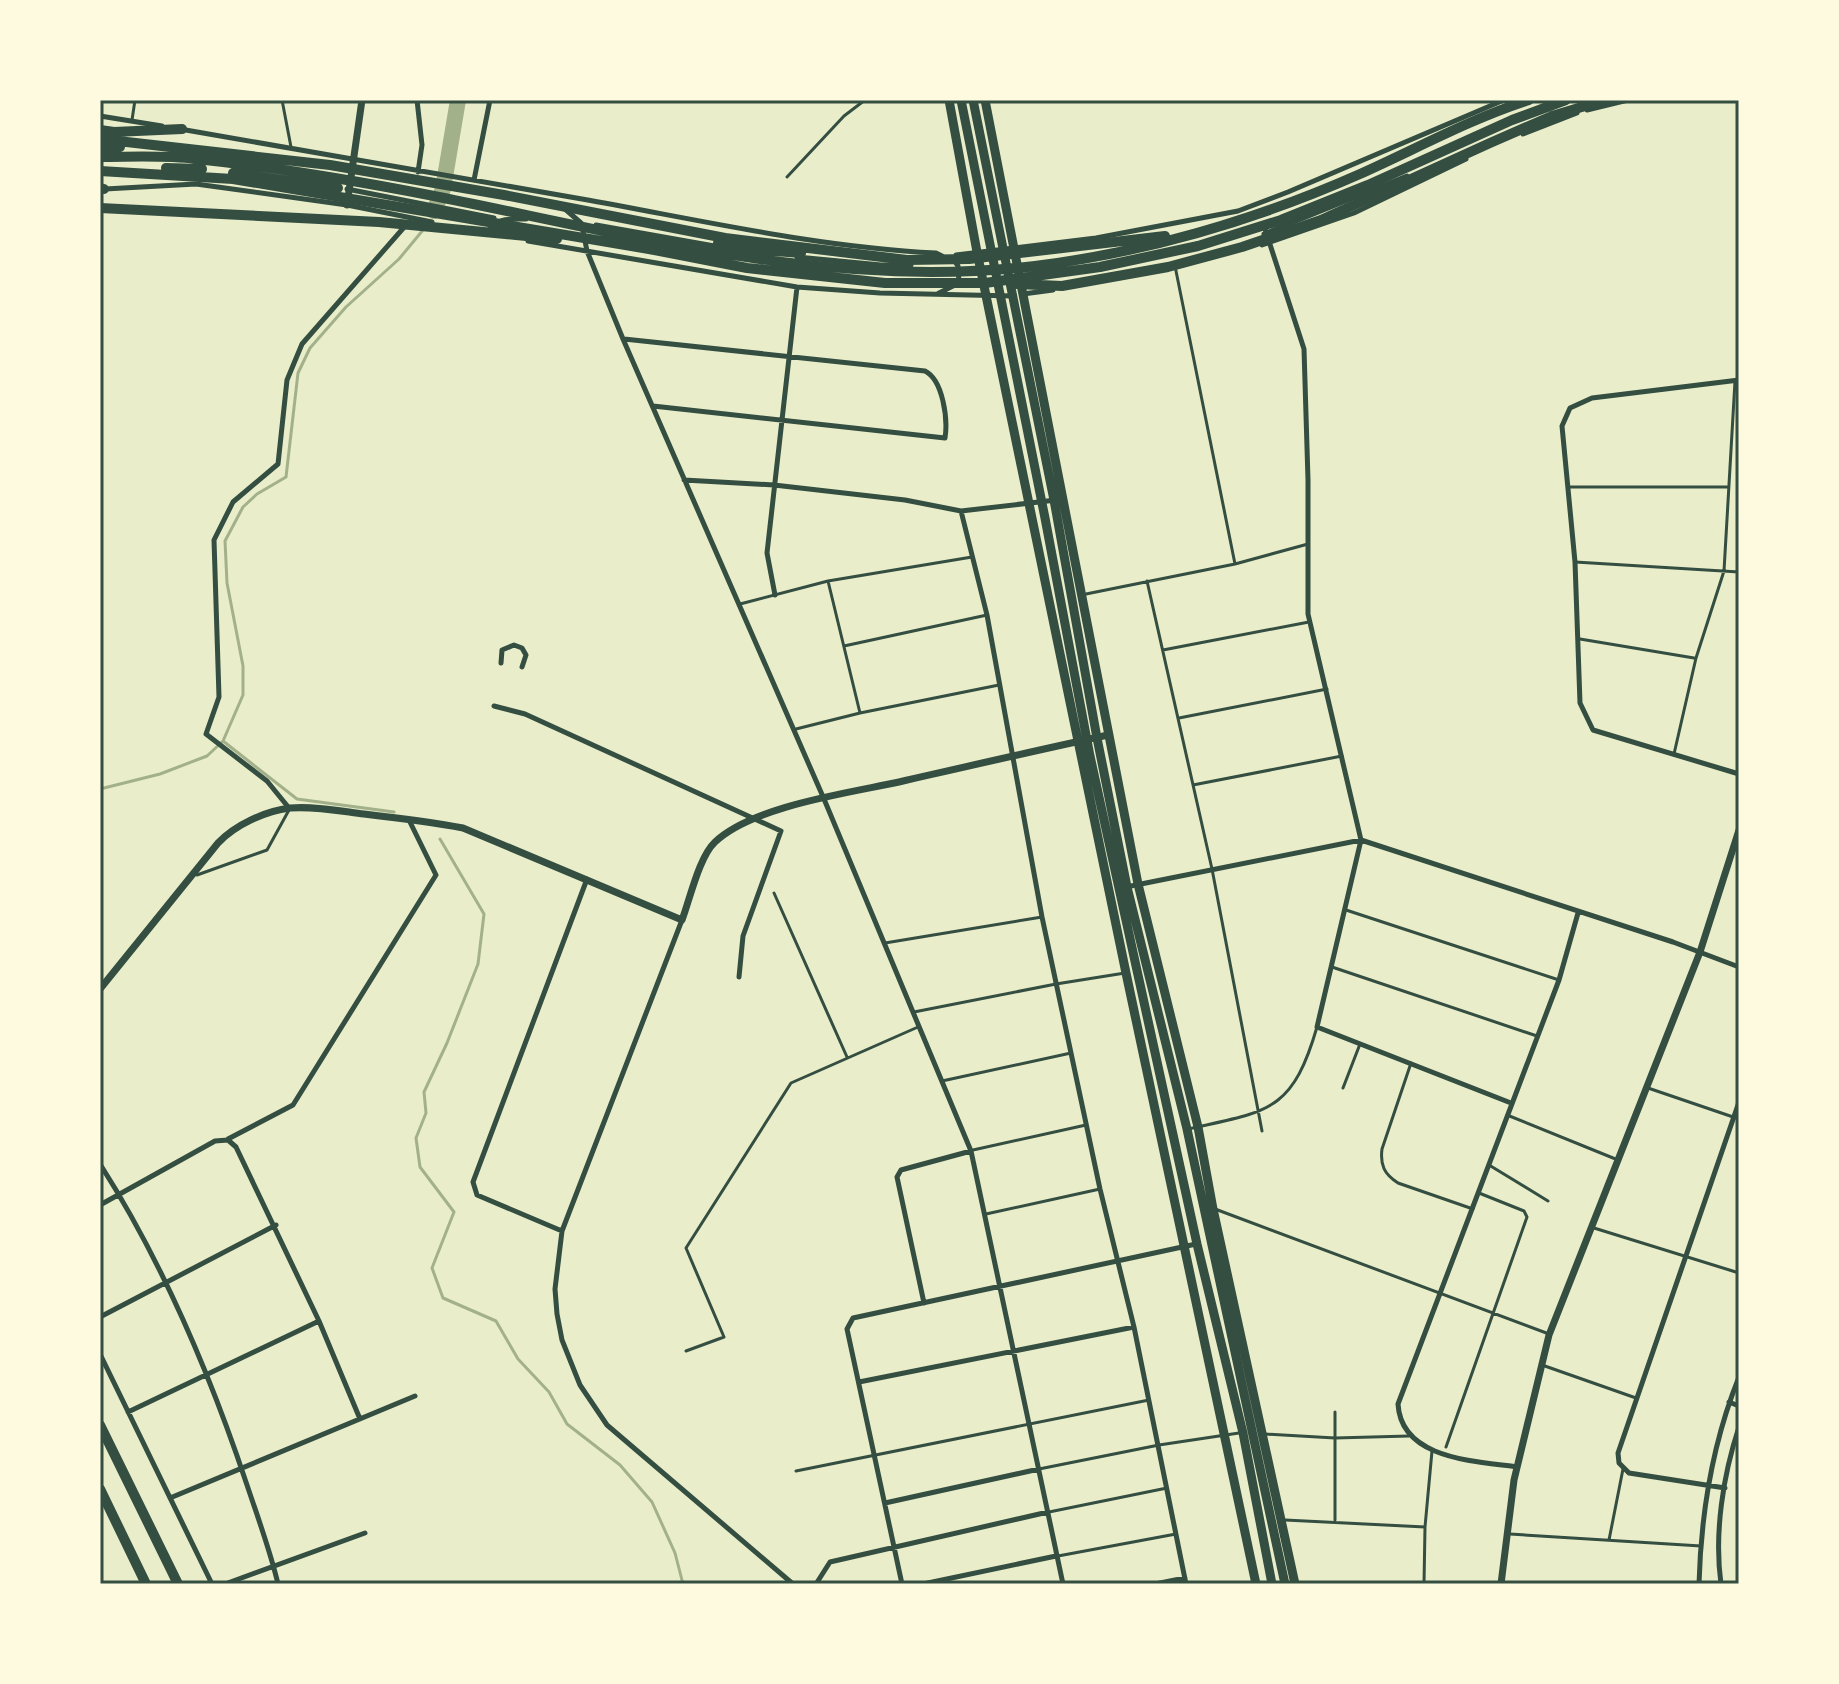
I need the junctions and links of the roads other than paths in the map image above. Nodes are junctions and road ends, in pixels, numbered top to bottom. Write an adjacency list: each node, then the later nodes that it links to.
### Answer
1 (135, 100): 19 (lane)
2 (282, 100): 24 (lane)
3 (362, 100): 27 (street)
4 (417, 100): 28 (street)
5 (490, 100): 31 (street)
6 (865, 100): 30 (lane)
7 (949, 100): 51 (main road)
8 (961, 100): 50 (main road)
9 (973, 100): 47 (main road)
10 (985, 100): 47 (main road)
11 (1504, 100): 17 (street)
12 (1529, 100): 45 (highway)
13 (1566, 100): 57 (highway)
14 (1591, 100): 42 (street)
15 (1605, 100): 57 (highway)
16 (1628, 100): 46 (street)
17 (1494, 102): 36 (street)
18 (100, 116): 19 (street)
19 (132, 122): 20 (street)
20 (182, 129): 21 (highway); 24 (street)
21 (100, 130)
22 (100, 139): 45 (highway)
23 (100, 147): 26 (highway)
24 (292, 150): 27 (street)
25 (100, 157): 26 (highway)
26 (193, 158): 35 (highway)
27 (353, 159): 28 (street); 33 (street)
28 (418, 172): 31 (street)
29 (100, 173): 33 (highway); 48 (highway)
30 (787, 177)
31 (474, 180): 34 (street)
32 (101, 189): 37 (street)
33 (343, 189): 35 (street); 37 (street)
34 (541, 192): 41 (street); 53 (street)
35 (427, 199): 40 (street); 45 (highway); 54 (highway)
36 (1257, 204): 42 (street); 47 (street)
37 (347, 205): 39 (street)
38 (100, 208): 48 (highway)
39 (412, 218): 43 (street); 111 (street)
40 (500, 219): 41 (street); 43 (street); 44 (street)
41 (581, 223): 44 (street); 53 (street)
42 (1267, 233): 46 (street); 52 (street)
43 (486, 234): 49 (street)
44 (584, 235): 49 (street)
45 (1191, 235)
46 (1270, 243): 52 (street); 77 (street)
47 (1009, 248): 50 (street); 60 (main road); 61 (main road)
48 (649, 249): 57 (highway)
49 (587, 251): 58 (street); 64 (street)
50 (992, 251): 51 (street); 63 (main road)
51 (977, 252): 53 (street); 62 (main road)
52 (1219, 254): 56 (street)
53 (945, 256): 55 (highway); 59 (street)
54 (877, 257)
55 (892, 257)
56 (1174, 266): 60 (street); 80 (lane)
57 (985, 283)
58 (797, 287): 59 (street); 65 (street)
59 (934, 294): 62 (street)
60 (1023, 294): 61 (street); 73 (main road)
61 (1012, 296): 63 (street); 73 (main road)
62 (987, 297): 63 (street); 75 (main road)
63 (1000, 297): 74 (main road)
64 (623, 339): 65 (street); 67 (street)
65 (790, 359): 68 (street); 68 (street)
66 (1737, 381): 71 (street); 72 (lane)
67 (652, 406): 68 (street); 69 (street)
68 (782, 422): 70 (street)
69 (684, 480): 70 (street); 88 (street)
70 (774, 485): 76 (street); 85 (street)
71 (1568, 487): 72 (lane); 79 (street)
72 (1727, 487): 81 (lane)
73 (1058, 499): 74 (street); 86 (main road)
74 (1042, 502): 75 (street); 87 (main road)
75 (1030, 504): 76 (street); 87 (main road)
76 (961, 511): 78 (street)
77 (1308, 544): 80 (lane); 90 (street)
78 (972, 557): 83 (lane); 89 (street)
79 (1575, 562): 81 (lane); 91 (street)
80 (1235, 564): 84 (lane)
81 (1724, 571): 82 (lane); 94 (lane)
82 (1739, 572)
83 (828, 581): 85 (lane); 92 (lane)
84 (1147, 581): 86 (lane); 93 (lane)
85 (775, 595): 88 (lane)
86 (1078, 596): 87 (lane); 103 (main road); 104 (main road)
87 (1056, 600): 104 (main road)
88 (739, 604): 102 (street)
89 (987, 615): 92 (lane); 97 (street)
90 (1309, 622): 93 (lane); 98 (street)
91 (1576, 638): 94 (lane); 105 (street)
92 (844, 646): 100 (lane)
93 (1163, 650): 101 (lane)
94 (1696, 658): 105 (lane)
95 (501, 663): 96 (street)
96 (522, 667)
97 (1001, 684): 100 (lane); 106 (street)
98 (1327, 689): 101 (lane); 107 (street)
99 (494, 706): 112 (street)
100 (860, 713): 102 (lane)
101 (1179, 718): 109 (lane)
102 (793, 731): 110 (street)
103 (1108, 735): 104 (street); 119 (main road)
104 (1087, 740): 106 (street); 120 (main road); 120 (main road)
105 (1673, 754): 108 (street)
106 (1013, 756): 110 (street); 124 (street)
107 (1342, 756): 109 (lane); 115 (street)
108 (1739, 774)
109 (1193, 785): 116 (lane)
110 (824, 799): 112 (street); 126 (street)
111 (290, 808): 113 (street); 117 (street); 117 (lane)
112 (752, 818): 125 (street); 132 (street)
113 (409, 819): 118 (street); 156 (street)
114 (1739, 830): 127 (street)
115 (1361, 840): 116 (street); 122 (street); 123 (street)
116 (1212, 869): 119 (street); 149 (lane)
117 (193, 876): 135 (street)
118 (587, 879): 125 (street); 172 (street)
119 (1138, 884): 120 (street); 153 (main road)
120 (1118, 889): 130 (main road); 131 (main road); 154 (main road)
121 (774, 893): 142 (lane)
122 (1345, 909): 128 (street); 133 (lane)
123 (1578, 913): 127 (street); 133 (street)
124 (1042, 917): 126 (lane); 134 (street)
125 (682, 920): 172 (street)
126 (885, 943): 136 (street)
127 (1700, 952): 129 (street); 146 (street)
128 (1331, 967): 138 (street); 139 (lane)
129 (1739, 967)
130 (1137, 972): 131 (lane); 173 (main road)
131 (1126, 973): 134 (lane); 174 (main road)
132 (739, 977)
133 (1559, 980): 139 (street)
134 (1056, 984): 136 (lane); 141 (street)
135 (100, 989)
136 (914, 1012): 137 (street)
137 (920, 1027): 142 (lane); 144 (street)
138 (1317, 1027): 140 (street); 149 (lane)
139 (1537, 1036): 148 (street)
140 (1360, 1044): 143 (street); 145 (lane)
141 (1071, 1053): 144 (lane); 152 (street)
142 (847, 1057): 187 (lane)
143 (1411, 1063): 148 (street); 168 (lane)
144 (942, 1081): 157 (street)
145 (1343, 1088)
146 (1648, 1088): 151 (lane); 158 (street)
147 (1739, 1102): 151 (street)
148 (1511, 1103): 150 (street)
149 (1258, 1113): 153 (lane); 155 (lane)
150 (1507, 1115): 158 (lane); 160 (street)
151 (1736, 1118): 175 (street)
152 (1086, 1125): 157 (lane); 161 (street)
153 (1198, 1127): 154 (lane); 167 (main road)
154 (1187, 1129): 165 (main road)
155 (1262, 1131)
156 (228, 1140): 163 (street); 170 (street)
157 (971, 1151): 169 (street); 181 (street)
158 (1618, 1160): 171 (street)
159 (100, 1164): 163 (street)
160 (1489, 1165): 162 (street); 164 (lane)
161 (1100, 1189): 169 (lane); 176 (street)
162 (1479, 1193): 168 (street); 182 (lane)
163 (120, 1195): 166 (street); 178 (street)
164 (1548, 1201)
165 (1201, 1203): 167 (lane); 206 (main road)
166 (100, 1205)
167 (1213, 1209): 180 (lane); 206 (main road)
168 (1473, 1209): 180 (street)
169 (986, 1214): 179 (street)
170 (276, 1225): 178 (street); 184 (street)
171 (1592, 1227): 175 (lane); 186 (street)
172 (562, 1231): 243 (street)
173 (1197, 1244): 174 (street); 205 (main road)
174 (1183, 1247): 176 (street); 207 (main road)
175 (1685, 1257): 177 (lane); 195 (street)
176 (1118, 1262): 179 (street); 185 (street)
177 (1739, 1273)
178 (165, 1284): 183 (street); 191 (street)
179 (1000, 1285): 181 (street); 188 (street)
180 (1440, 1295): 182 (lane); 208 (street)
181 (924, 1303): 193 (street)
182 (1494, 1315): 186 (lane); 211 (lane)
183 (100, 1317)
184 (319, 1321): 191 (street); 201 (street)
185 (1134, 1327): 188 (street); 196 (street)
186 (1549, 1335): 190 (street)
187 (686, 1351)
188 (1013, 1351): 193 (street); 202 (street)
189 (100, 1354): 199 (street)
190 (1542, 1365): 195 (lane); 214 (street)
191 (208, 1374): 199 (street); 215 (street)
192 (1739, 1377): 197 (street)
193 (859, 1382): 213 (street)
194 (415, 1396): 201 (street)
195 (1636, 1398): 217 (street)
196 (1149, 1400): 202 (lane); 210 (street)
197 (1729, 1402): 198 (street); 219 (street)
198 (1739, 1406)
199 (128, 1412): 223 (street)
200 (1335, 1412): 209 (lane)
201 (360, 1419): 215 (street)
202 (1028, 1423): 213 (lane); 216 (street)
203 (100, 1425): 239 (highway)
204 (1739, 1427): 221 (street)
205 (1243, 1433): 207 (lane); 250 (main road)
206 (1259, 1433): 209 (lane); 226 (main road); 251 (main road)
207 (1223, 1435): 210 (lane); 249 (main road)
208 (1409, 1436): 209 (lane); 212 (street)
209 (1335, 1438): 227 (lane)
210 (1159, 1445): 216 (lane); 220 (street)
211 (1446, 1447)
212 (1432, 1451): 214 (street); 228 (lane)
213 (874, 1455): 218 (lane); 224 (street)
214 (1517, 1467): 230 (street)
215 (242, 1469): 223 (street); 236 (street)
216 (1039, 1469): 224 (street); 225 (street)
217 (1623, 1469): 219 (street); 232 (lane)
218 (796, 1471)
219 (1707, 1485): 221 (street); 234 (street)
220 (1167, 1488): 225 (lane); 231 (street)
221 (1725, 1488): 256 (street)
222 (100, 1489): 238 (highway)
223 (170, 1498): 240 (street)
224 (885, 1503): 233 (street)
225 (1048, 1512): 233 (street); 235 (street)
226 (1282, 1520): 227 (lane); 252 (main road)
227 (1335, 1522): 228 (lane)
228 (1425, 1527): 253 (lane)
229 (365, 1533): 236 (street)
230 (1507, 1533): 232 (lane); 254 (street)
231 (1176, 1534): 235 (lane); 237 (street)
232 (1609, 1540): 234 (lane)
233 (894, 1545): 244 (street); 245 (street)
234 (1701, 1546): 255 (street)
235 (1056, 1556): 246 (street); 247 (street)
236 (274, 1565): 241 (street); 242 (street)
237 (1186, 1581): 248 (street)
238 (146, 1584)
239 (178, 1584)
240 (212, 1584)
241 (225, 1584)
242 (278, 1584)
243 (793, 1584)
244 (816, 1584)
245 (902, 1584)
246 (923, 1584)
247 (1063, 1584)
248 (1155, 1584)
249 (1256, 1584)
250 (1272, 1584)
251 (1285, 1584)
252 (1295, 1584)
253 (1424, 1584)
254 (1501, 1584)
255 (1699, 1584)
256 (1721, 1584)

